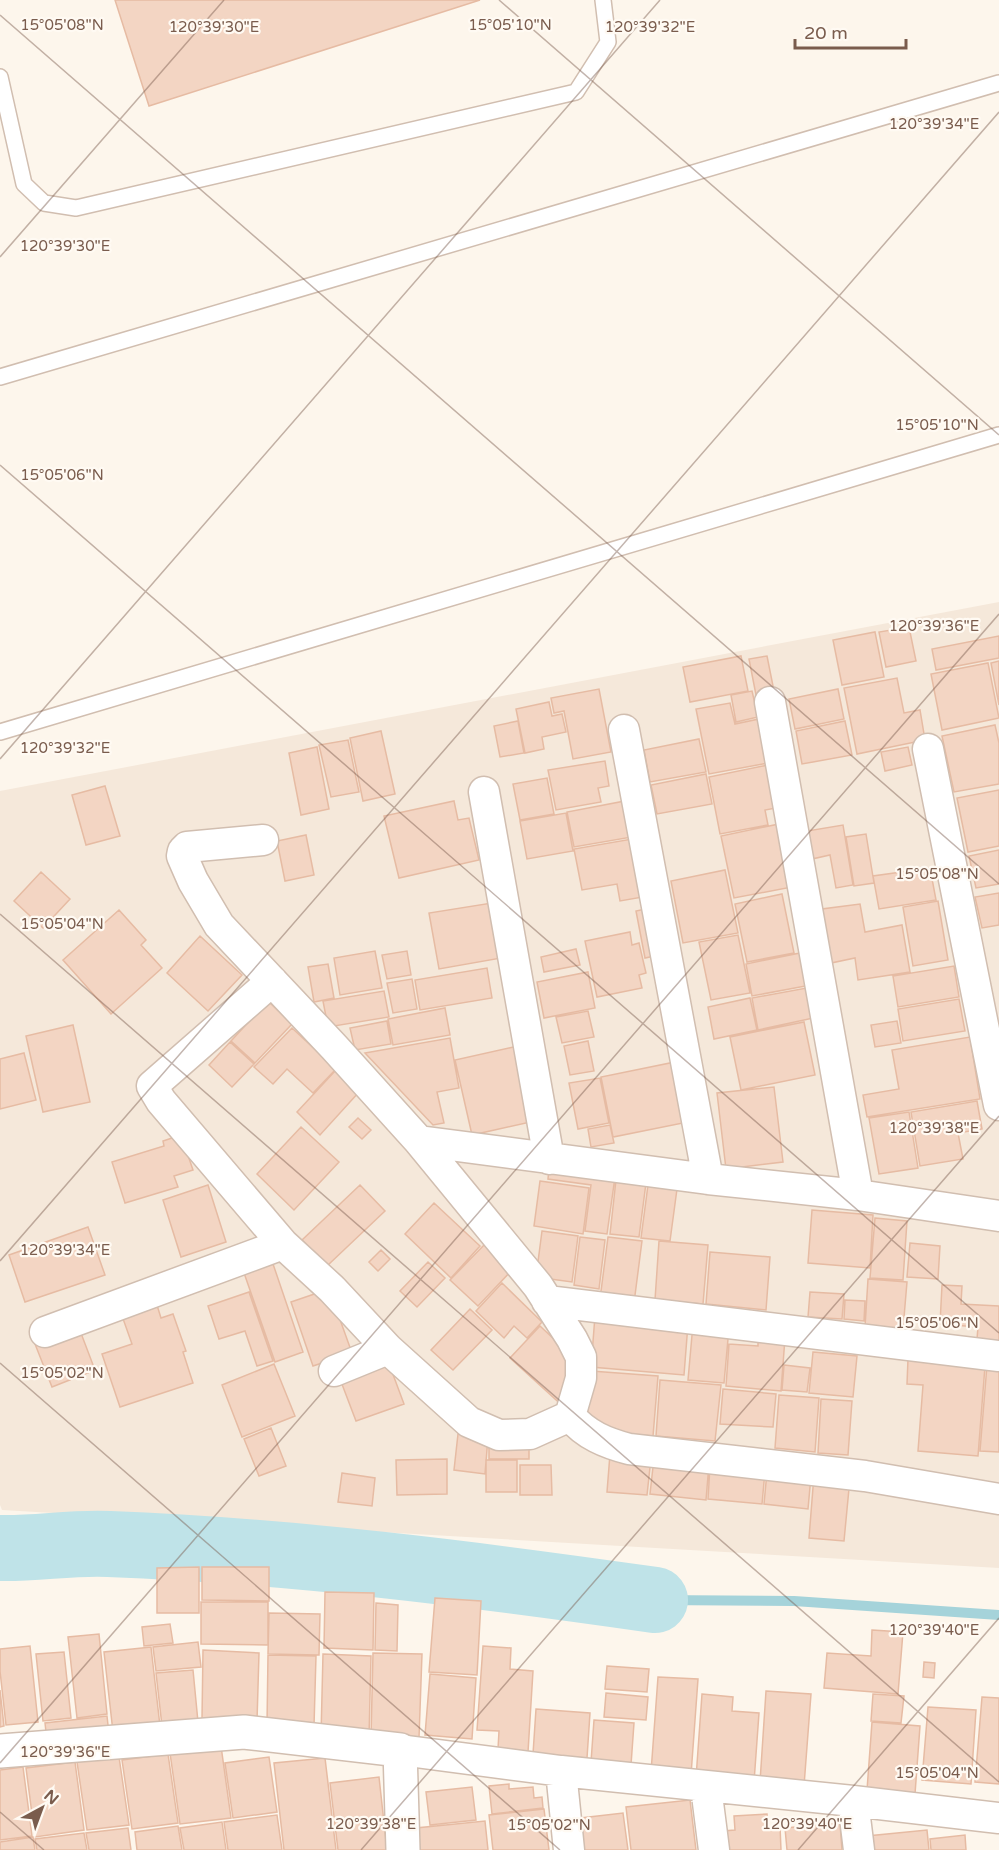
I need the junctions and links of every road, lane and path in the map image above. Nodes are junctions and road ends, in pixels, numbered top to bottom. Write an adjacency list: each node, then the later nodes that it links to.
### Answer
1 (603, 0): 2 (lane)
2 (0, 77)
3 (999, 83): 4 (lane)
4 (0, 377)
5 (999, 435): 8 (lane)
6 (770, 702): 17 (street)
7 (624, 730): 16 (street)
8 (0, 732)
9 (928, 749): 13 (street)
10 (484, 792): 15 (street)
11 (263, 840): 12 (street)
12 (272, 981): 14 (street); 19 (street)
13 (999, 1105)
14 (419, 1141): 15 (street); 20 (street)
15 (549, 1159): 16 (street)
16 (708, 1179): 17 (street)
17 (858, 1195): 18 (street)
18 (999, 1216)
19 (283, 1244): 21 (street); 22 (street)
20 (547, 1301): 23 (street); 25 (street)
21 (45, 1332)
22 (388, 1349): 24 (street); 25 (street)
23 (999, 1356)
24 (334, 1371)
25 (570, 1416): 26 (street)
26 (999, 1499)
27 (400, 1750): 28 (street); 29 (street); 33 (street)
28 (0, 1751)
29 (561, 1771): 30 (street); 34 (street)
30 (706, 1787): 31 (street); 35 (street)
31 (853, 1801): 32 (street); 36 (street)
32 (999, 1818)
33 (403, 1850)
34 (569, 1850)
35 (714, 1850)
36 (859, 1850)

